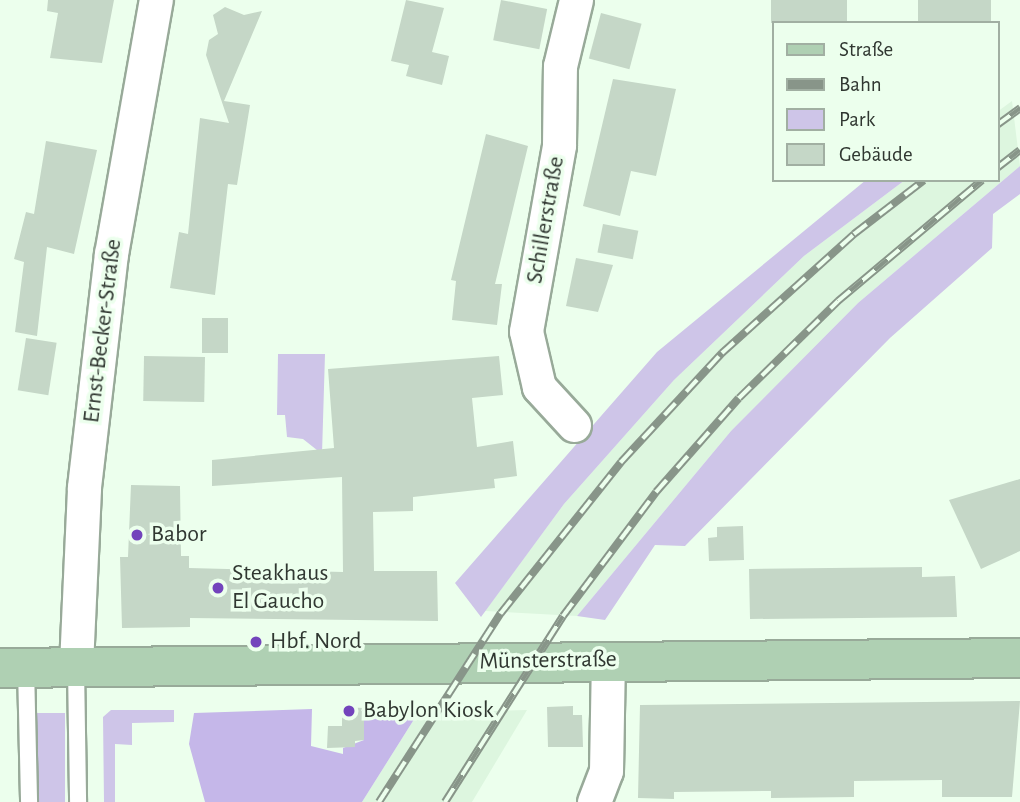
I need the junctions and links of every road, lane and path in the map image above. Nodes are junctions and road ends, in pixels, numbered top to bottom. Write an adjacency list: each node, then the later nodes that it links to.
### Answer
1 (156, 0): 6 (street, Ernst-Becker-Straße)
2 (576, 0): 3 (street, Schillerstraße)
3 (574, 425)
4 (1020, 657): 5 (main road, Münsterstraße)
5 (608, 660): 6 (main road, Münsterstraße); 10 (street)
6 (76, 665): 7 (main road, Münsterstraße); 9 (lane)
7 (13, 667): 8 (lane, Münsterstraße)
8 (29, 802)
9 (78, 802)
10 (594, 802)

